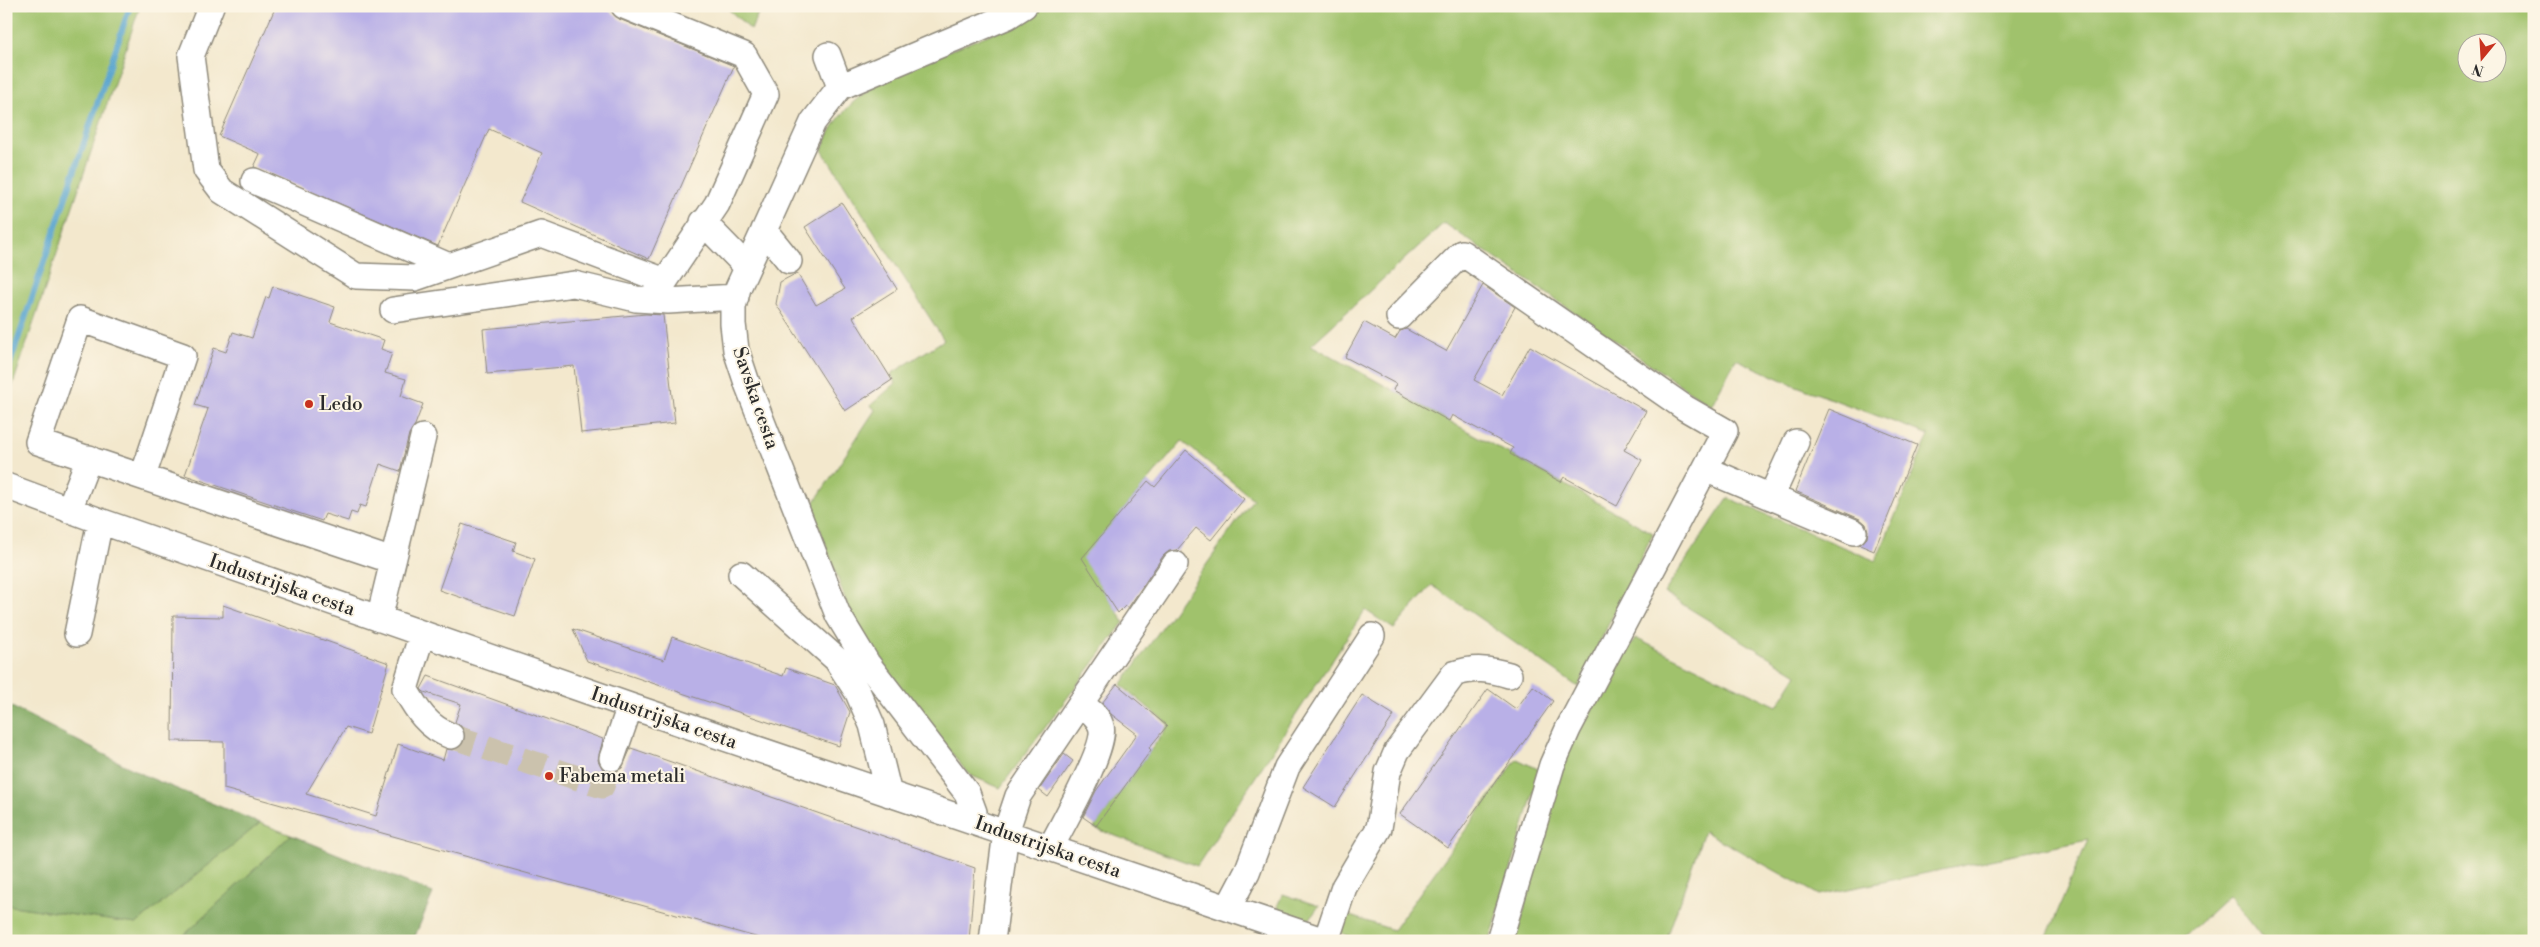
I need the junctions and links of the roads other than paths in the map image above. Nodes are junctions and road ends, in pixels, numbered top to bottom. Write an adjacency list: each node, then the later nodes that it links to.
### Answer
1 (211, 6): 10 (street)
2 (624, 6): 7 (street)
3 (1024, 6): 5 (street, Savska cesta)
4 (828, 55): 5 (street)
5 (840, 87): 8 (street, Savska cesta)
6 (254, 181): 10 (street)
7 (703, 222): 10 (street); 11 (street)
8 (764, 230): 9 (street); 11 (street, Savska cesta)
9 (789, 261)
10 (449, 266)
11 (746, 266): 12 (street, Savska cesta)
12 (736, 297): 13 (street); 38 (street, Savska cesta)
13 (392, 310)
14 (1399, 317): 18 (street)
15 (424, 437): 25 (street)
16 (1796, 442): 21 (street)
17 (89, 458): 19 (street); 19 (street); 22 (street)
18 (1705, 469): 21 (street); 44 (street)
19 (143, 476): 25 (street)
20 (6, 486): 22 (street, Industrijska cesta)
21 (1770, 497): 24 (street)
22 (69, 510): 23 (street, Industrijska cesta)
23 (100, 521): 28 (street, Industrijska cesta); 29 (street)
24 (1854, 532)
25 (393, 561): 28 (street)
26 (1175, 564): 33 (street)
27 (741, 574): 37 (street)
28 (379, 619): 30 (street, Industrijska cesta)
29 (77, 634)
30 (422, 634): 34 (street, Industrijska cesta); 35 (street)
31 (1372, 636): 41 (street)
32 (1509, 675): 43 (street)
33 (1080, 704): 39 (street); 40 (street)
34 (630, 706): 36 (street); 37 (street, Industrijska cesta)
35 (451, 736)
36 (612, 758)
37 (889, 794): 38 (street, Industrijska cesta)
38 (972, 821): 39 (street, Industrijska cesta)
39 (1006, 832): 40 (street, Industrijska cesta); 42 (street)
40 (1051, 847): 41 (street, Industrijska cesta)
41 (1228, 908): 43 (street, Industrijska cesta)
42 (992, 941)
43 (1326, 941)
44 (1499, 941)

